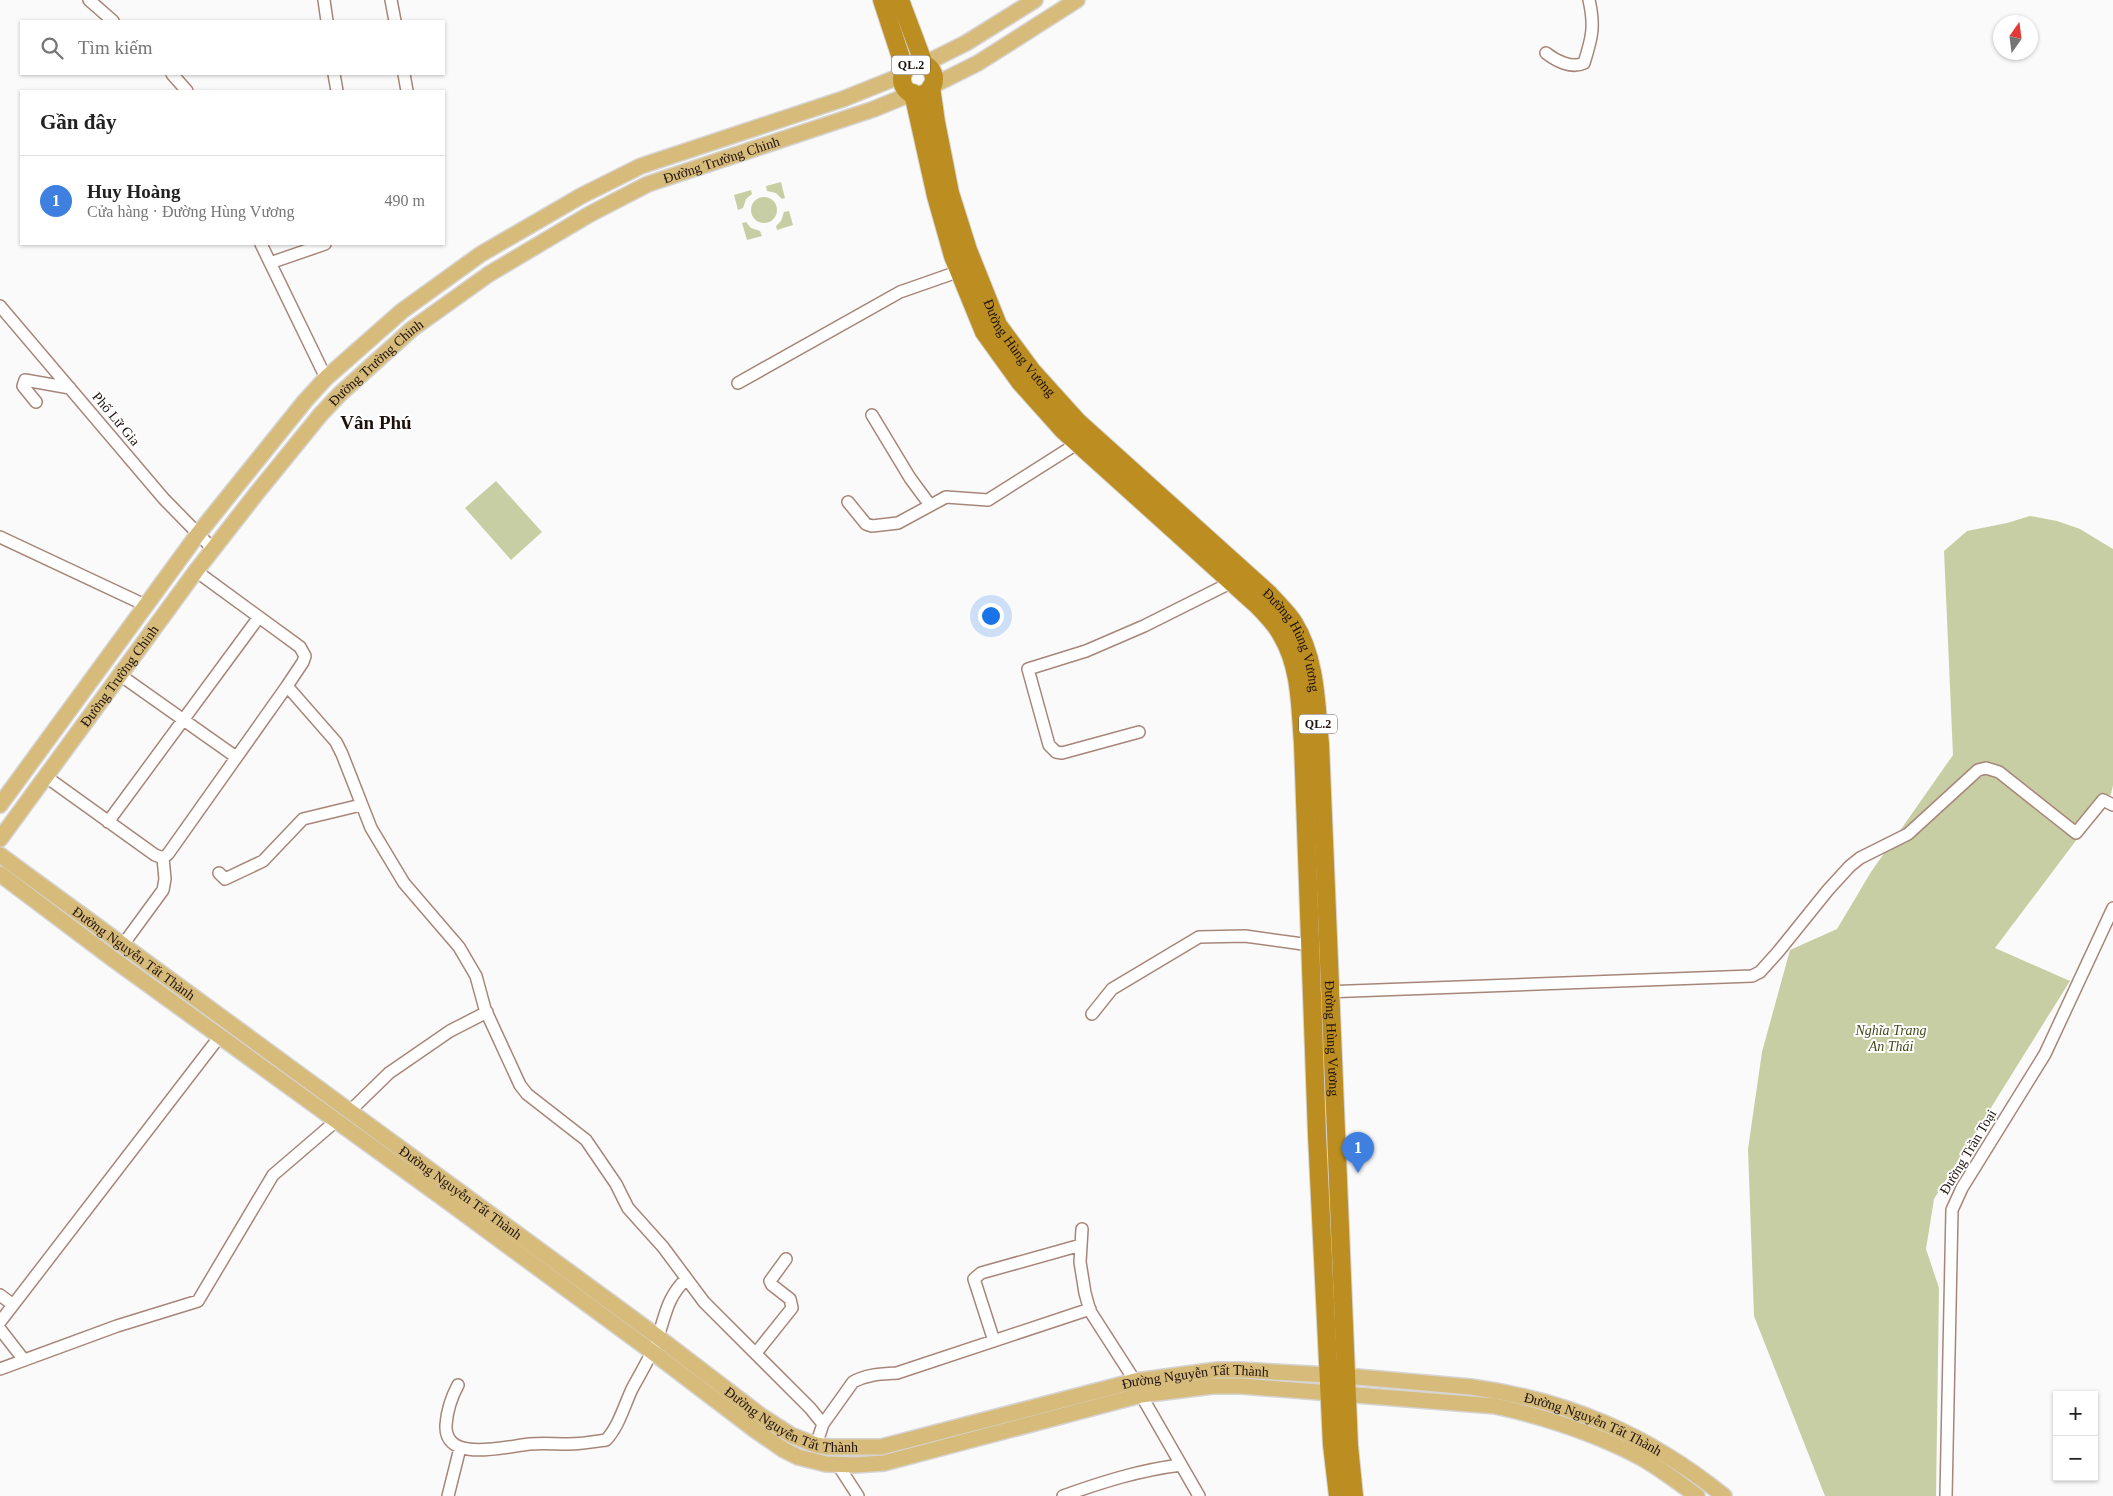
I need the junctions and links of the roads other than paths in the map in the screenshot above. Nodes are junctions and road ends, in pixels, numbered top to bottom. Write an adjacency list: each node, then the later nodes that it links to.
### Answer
1 (89, 0): 9 (street)
2 (324, 0): 10 (street)
3 (391, 0): 11 (street)
4 (882, 0): 14 (highway, QL.2)
5 (900, 0): 13 (highway, QL.2)
6 (1035, 0): 13 (main road)
7 (1077, 0): 18 (main road)
8 (1589, 0): 12 (street)
9 (112, 20)
10 (327, 20)
11 (395, 20)
12 (1546, 53)
13 (924, 64): 14 (highway, QL.2); 18 (highway, QL.2)
14 (904, 72): 22 (highway, QL.2); 28 (main road, Đường Trường Chinh)
15 (173, 75): 19 (street)
16 (334, 75): 20 (street)
17 (404, 75): 21 (street)
18 (932, 87): 22 (highway, QL.2); 42 (highway, Đường Hùng Vương / QL.2)
19 (187, 90)
20 (337, 90)
21 (407, 90)
22 (913, 93): 26 (highway, Đường Hùng Vương / QL.2); 33 (main road, Đường Trường Chinh)
23 (261, 245): 25 (street)
24 (322, 245): 25 (street)
25 (270, 263): 28 (street)
26 (960, 272): 29 (street); 35 (highway, Đường Hùng Vương / QL.2)
27 (0, 306): 30 (street, Phố Lữ Gia)
28 (326, 378): 31 (main road, Đường Trường Chinh)
29 (738, 383)
30 (70, 388): 32 (street); 38 (street, Phố Lữ Gia)
31 (304, 401): 33 (main road); 38 (main road, Đường Trường Chinh)
32 (36, 402)
33 (321, 414): 40 (main road, Đường Trường Chinh)
34 (872, 415): 37 (street)
35 (1078, 443): 37 (street); 43 (highway, Đường Hùng Vương / QL.2)
36 (848, 502): 37 (street)
37 (930, 505)
38 (198, 534): 40 (street, Phố Lữ Gia); 44 (main road, Đường Trường Chinh)
39 (0, 538): 44 (street)
40 (212, 548): 41 (main road, Đường Trường Chinh)
41 (196, 571): 45 (street); 46 (main road, Đường Trường Chinh)
42 (1249, 575): 43 (street); 64 (highway, Đường Hùng Vương / QL.2)
43 (1232, 582): 49 (street); 62 (highway, Đường Hùng Vương / QL.2)
44 (145, 605): 52 (main road, Đường Trường Chinh)
45 (260, 617): 47 (street); 48 (street)
46 (120, 675): 48 (street); 51 (main road, Đường Trường Chinh)
47 (287, 686): 50 (street); 53 (street)
48 (183, 718): 50 (street); 55 (street)
49 (1139, 732)
50 (236, 758): 58 (street)
51 (45, 776): 55 (street); 56 (main road, Đường Trường Chinh)
52 (0, 805)
53 (361, 805): 59 (street); 66 (street)
54 (2113, 805): 64 (street)
55 (108, 822): 58 (street)
56 (0, 839)
57 (0, 855): 63 (main road, Đường Nguyễn Tất Thành)
58 (163, 858): 63 (street)
59 (219, 873)
60 (0, 874): 68 (main road, Đường Nguyễn Tất Thành)
61 (2113, 908): 106 (street, Đường Trần Toại)
62 (1310, 945): 65 (highway, Đường Hùng Vương / QL.2); 67 (street)
63 (122, 946): 69 (main road, Đường Nguyễn Tất Thành)
64 (1330, 992): 65 (street); 86 (highway, Đường Hùng Vương / QL.2)
65 (1312, 994): 86 (highway, Đường Hùng Vương / QL.2)
66 (487, 1012): 69 (street); 74 (street)
67 (1092, 1014)
68 (220, 1036): 70 (main road, Đường Nguyễn Tất Thành); 76 (street)
69 (349, 1112): 80 (main road, Đường Nguyễn Tất Thành)
70 (336, 1121): 82 (main road, Đường Nguyễn Tất Thành); 84 (street)
71 (1082, 1229): 72 (street)
72 (1081, 1245): 77 (street); 81 (street)
73 (786, 1259): 83 (street)
74 (686, 1279): 80 (street); 83 (street)
75 (0, 1295): 76 (street)
76 (12, 1304): 78 (street)
77 (1090, 1309): 81 (street); 89 (street)
78 (0, 1322)
79 (0, 1329): 84 (street)
80 (658, 1337): 82 (street); 94 (main road, Đường Nguyễn Tất Thành)
81 (994, 1341): 93 (street)
82 (651, 1351): 95 (street); 96 (main road, Đường Nguyễn Tất Thành)
83 (756, 1353): 93 (street)
84 (24, 1360): 85 (street)
85 (0, 1369)
86 (1338, 1375): 87 (main road, Đường Nguyễn Tất Thành); 90 (highway, Đường Hùng Vương / QL.2); 105 (main road, Đường Nguyễn Tất Thành)
87 (1165, 1383): 89 (main road, Đường Nguyễn Tất Thành); 90 (main road, Đường Nguyễn Tất Thành)
88 (458, 1385): 95 (street)
89 (1144, 1387): 91 (main road, Đường Nguyễn Tất Thành); 92 (main road, Đường Nguyễn Tất Thành); 97 (street)
90 (1339, 1394): 102 (highway, Đường Hùng Vương / QL.2); 103 (highway, Đường Hùng Vương / QL.2); 104 (main road, Đường Nguyễn Tất Thành)
91 (1040, 1406): 92 (main road); 94 (main road, Đường Nguyễn Tất Thành)
92 (1044, 1421): 96 (main road, Đường Nguyễn Tất Thành)
93 (823, 1424): 94 (street)
94 (816, 1445)
95 (460, 1448): 98 (street)
96 (838, 1465): 99 (street)
97 (1182, 1465): 100 (street); 101 (street)
98 (448, 1496)
99 (858, 1496)
100 (1063, 1496)
101 (1199, 1496)
102 (1338, 1496)
103 (1354, 1496)
104 (1697, 1496)
105 (1724, 1496)
106 (1946, 1496)

